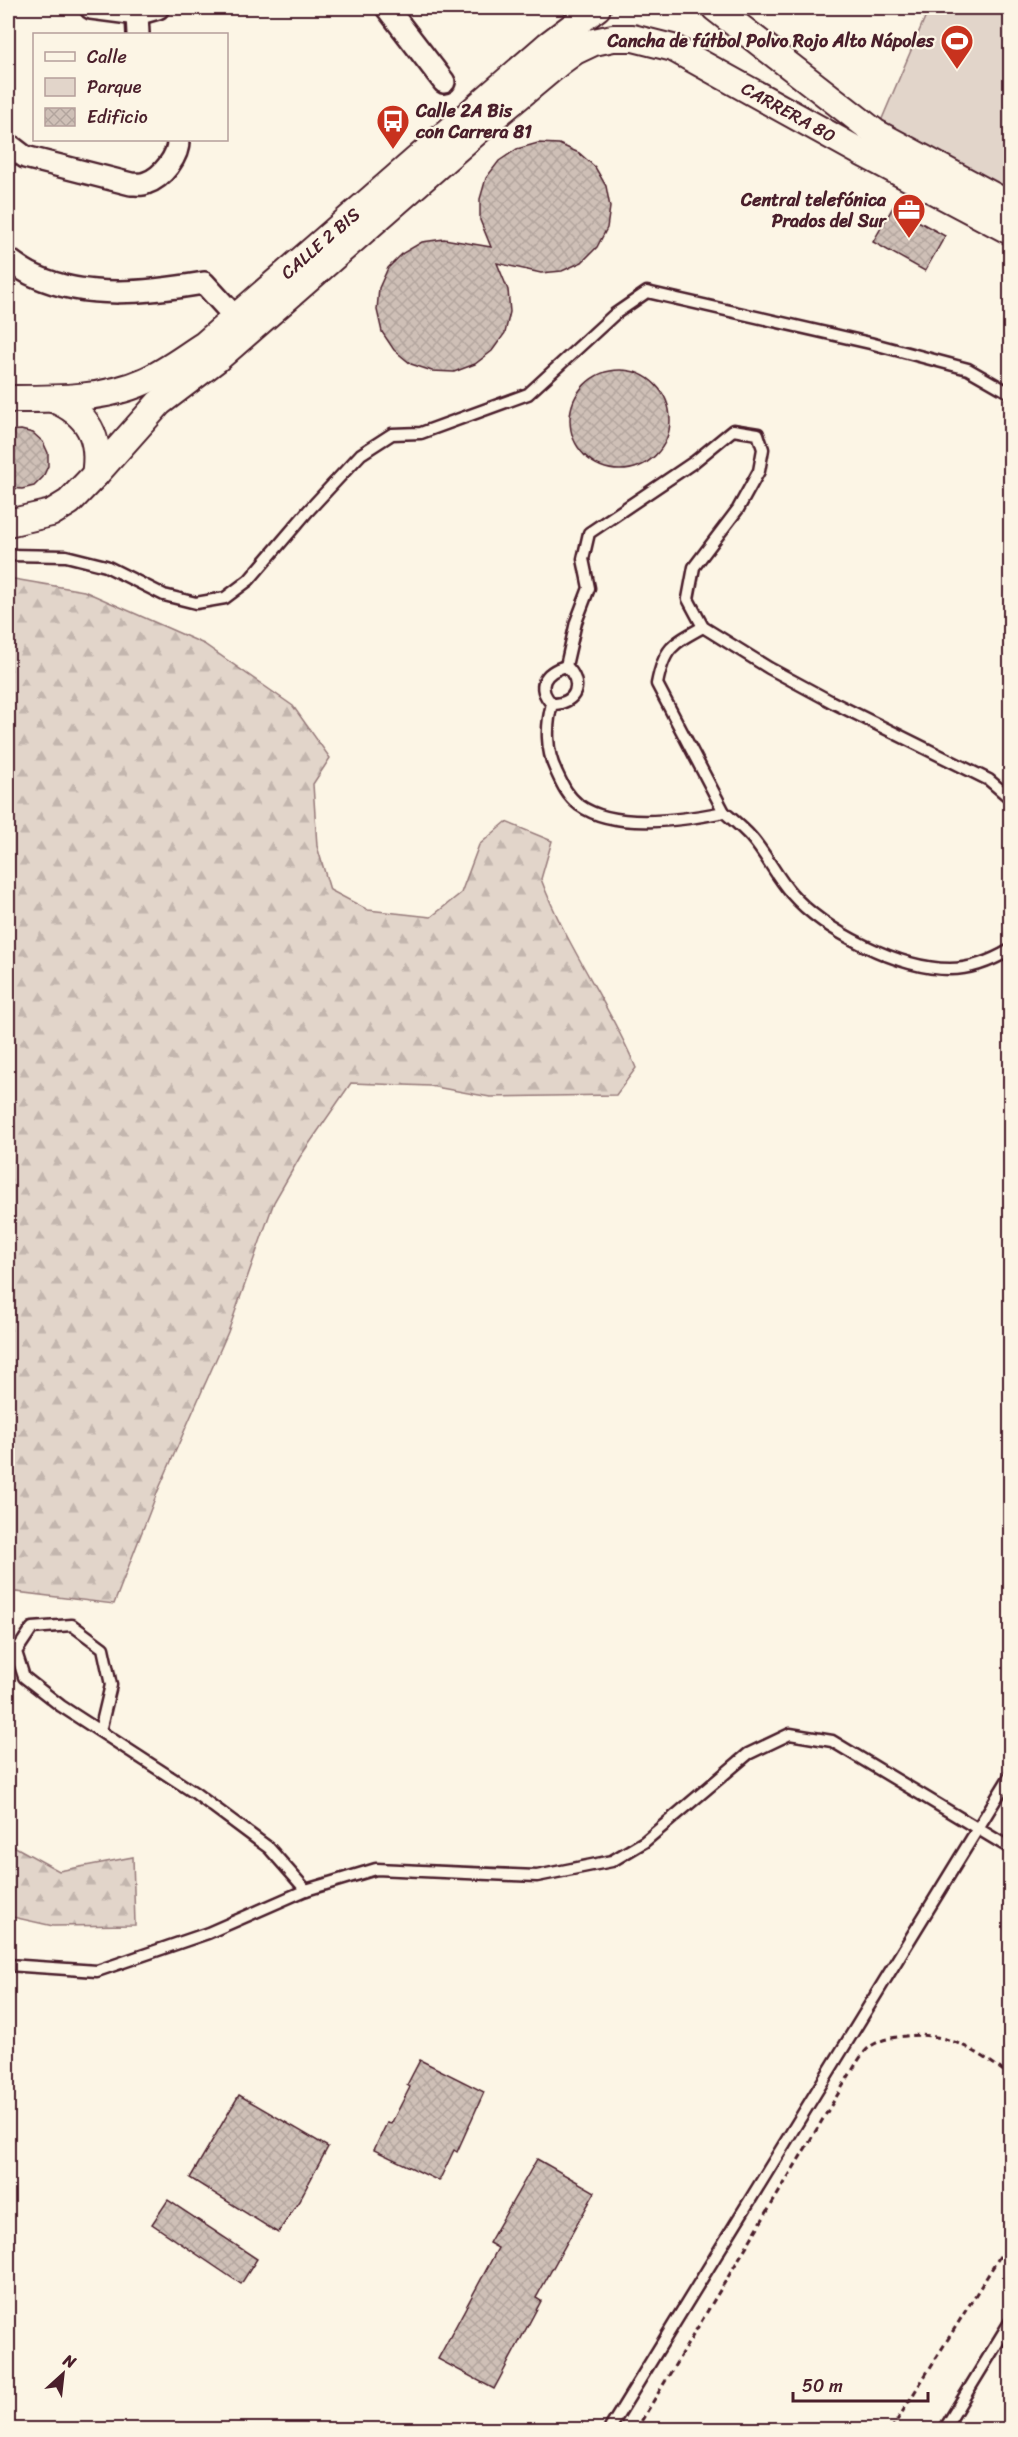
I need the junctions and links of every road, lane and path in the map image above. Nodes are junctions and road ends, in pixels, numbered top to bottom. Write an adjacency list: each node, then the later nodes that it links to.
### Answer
1 (91, 8): 6 (street)
2 (158, 8): 6 (street)
3 (387, 8): 8 (street)
4 (597, 8): 14 (street, CALLE 2 BIS)
5 (715, 8): 11 (street, CARRERA 80)
6 (137, 24)
7 (560, 62): 12 (street, CARRERA 80); 18 (street, CALLE 2 BIS)
8 (444, 82)
9 (178, 141): 10 (street)
10 (8, 144)
11 (1011, 205)
12 (1011, 231)
13 (8, 259): 14 (street)
14 (235, 317): 17 (street, CALLE 2 BIS)
15 (1011, 393): 20 (lane)
16 (8, 399): 17 (street, CALLE 2 BIS)
17 (53, 399): 18 (street)
18 (95, 476): 19 (street, CALLE 2 BIS)
19 (8, 523)
20 (8, 555)
21 (703, 627): 22 (lane); 24 (lane); 25 (lane)
22 (566, 666): 23 (lane); 23 (lane)
23 (552, 704): 25 (lane)
24 (1011, 798)
25 (724, 812): 26 (lane)
26 (1011, 950)
27 (100, 1731): 27 (lane); 31 (lane)
28 (1011, 1776): 29 (lane)
29 (978, 1827): 30 (lane); 31 (lane); 36 (lane)
30 (1011, 1848)
31 (306, 1890): 32 (lane)
32 (8, 1965)
33 (1011, 2076): 37 (path)
34 (1011, 2240): 38 (path)
35 (1011, 2322): 39 (lane)
36 (609, 2430)
37 (636, 2430)
38 (891, 2430)
39 (944, 2430)

